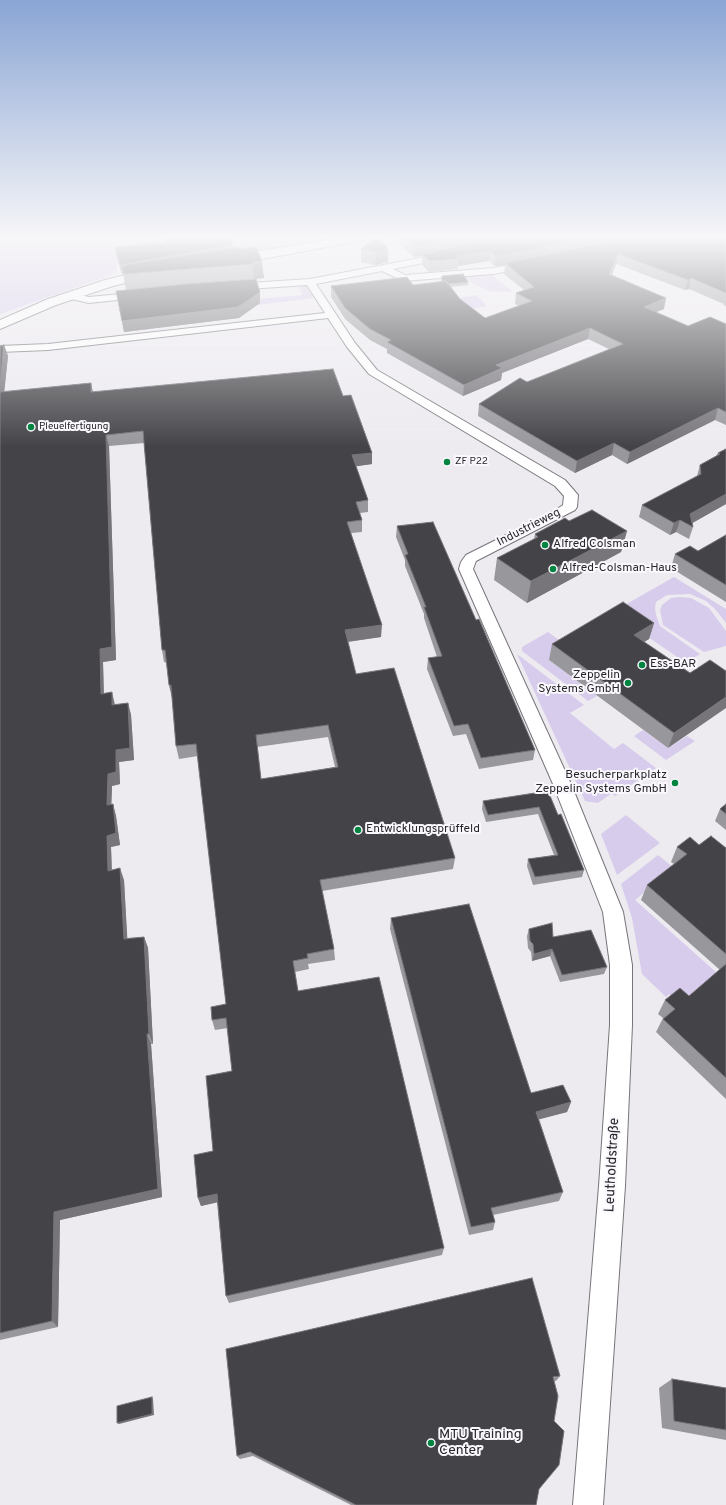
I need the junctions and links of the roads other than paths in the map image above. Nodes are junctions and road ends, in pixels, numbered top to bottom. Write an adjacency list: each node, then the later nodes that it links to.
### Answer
1 (42, 306): 4 (main road)
2 (325, 306): 3 (street, Industrieweg)
3 (331, 315): 5 (street); 6 (street, Industrieweg)
4 (3, 325)
5 (3, 348)
6 (581, 830): 7 (street, Leutholdstraße)
7 (588, 1505)

